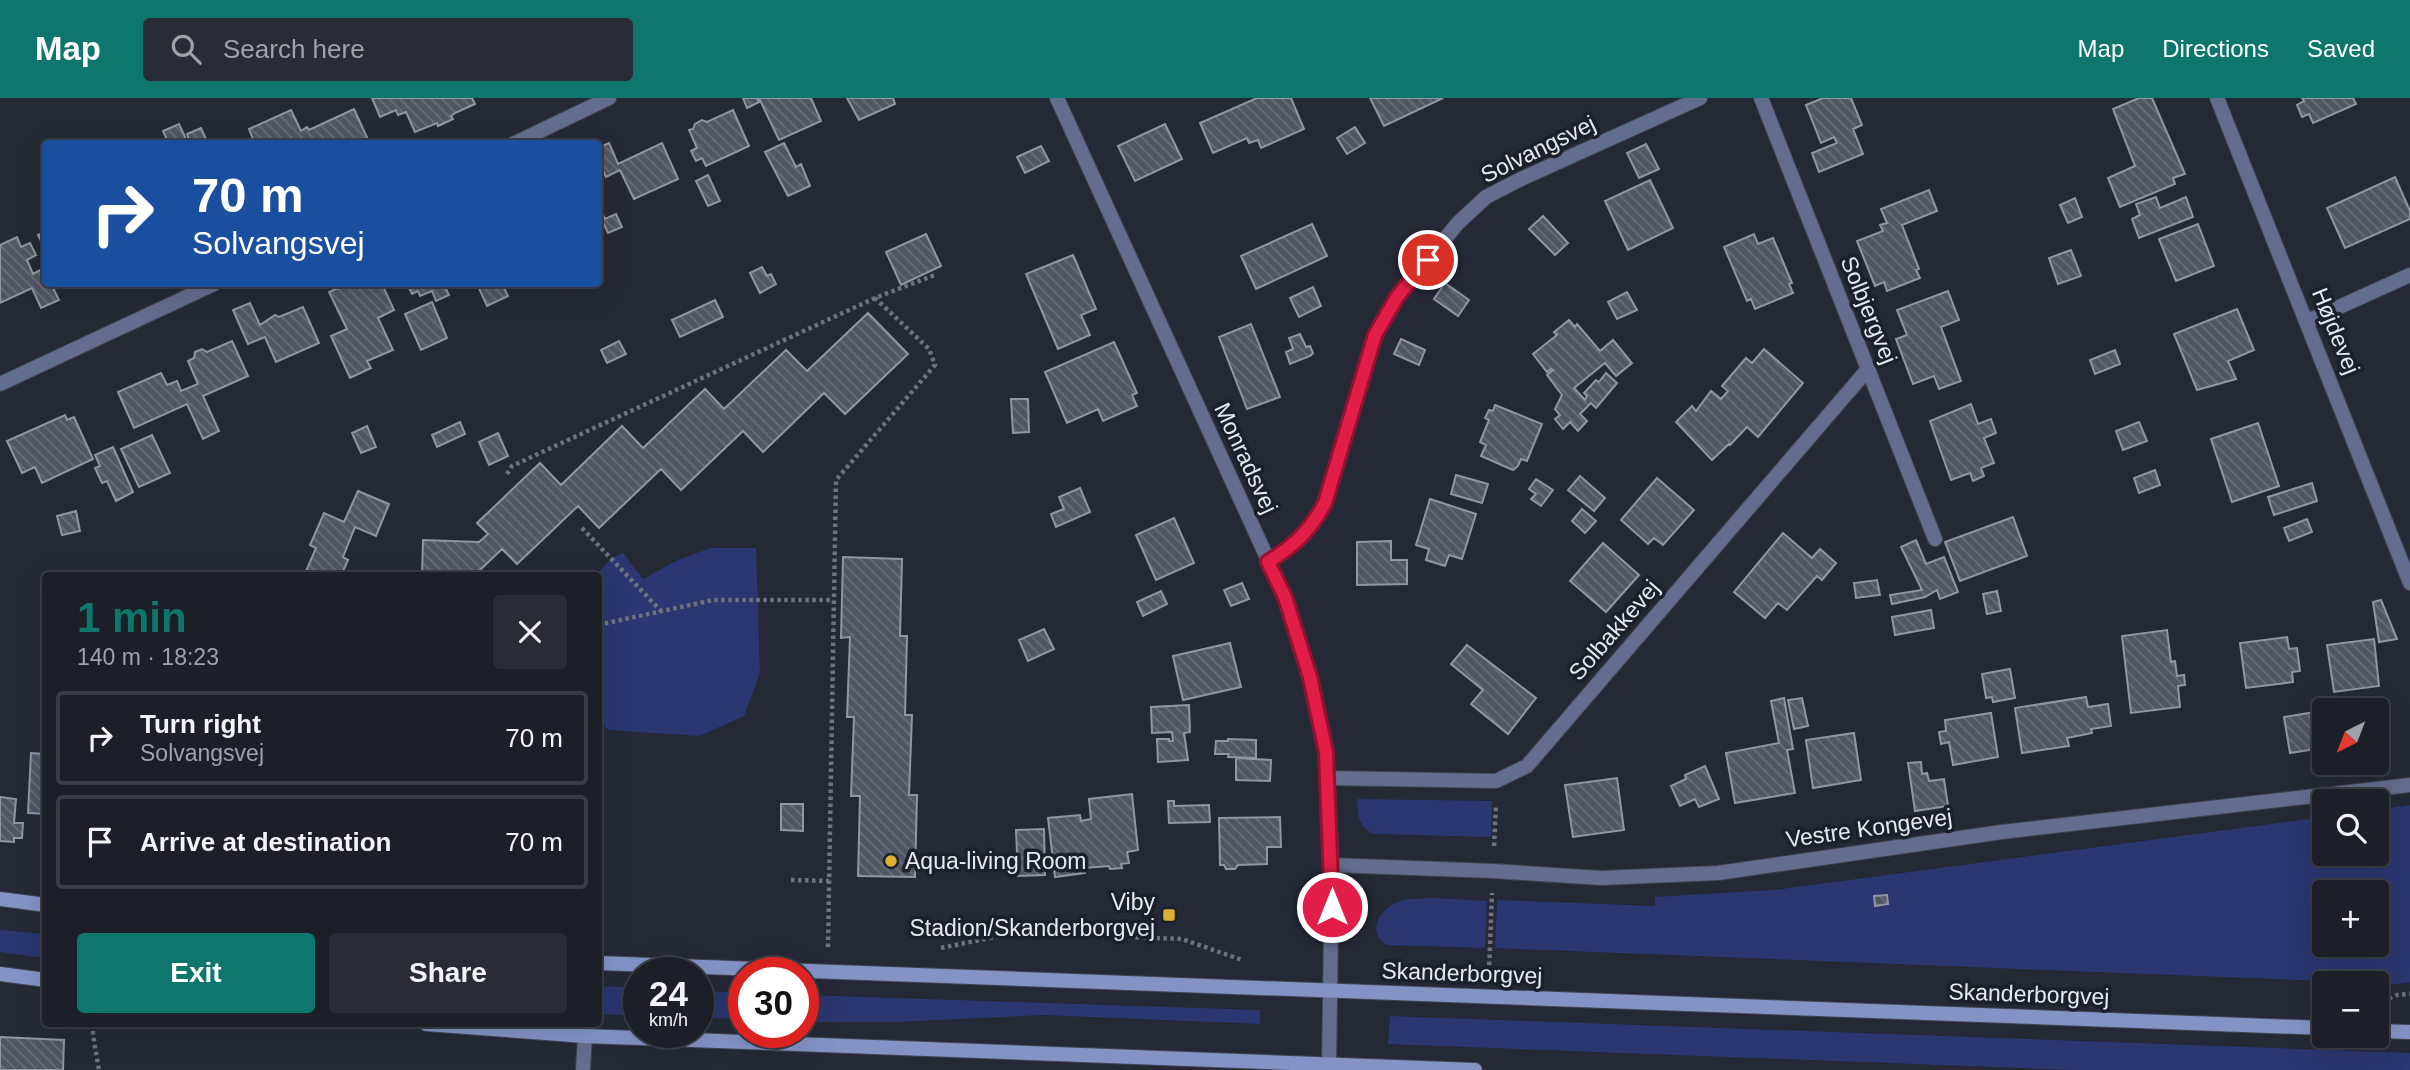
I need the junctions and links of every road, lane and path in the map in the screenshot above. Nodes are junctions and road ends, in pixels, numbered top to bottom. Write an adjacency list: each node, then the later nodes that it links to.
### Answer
1 (610, 98): 6 (street)
2 (1057, 98): 17 (street, Monradsvej)
3 (1700, 98): 17 (street, Solvangsvej)
4 (1761, 98): 12 (street, Solbjergvej)
5 (2217, 98): 11 (street, Højdevej)
6 (521, 140)
7 (935, 275): 10 (path)
8 (2410, 275): 11 (street)
9 (208, 287): 13 (street)
10 (875, 298): 14 (path); 19 (path)
11 (2308, 321): 18 (street, Højdevej)
12 (1868, 369): 16 (street, Solbjergvej); 22 (street, Solbakkevej)
13 (0, 384)
14 (507, 474)
15 (582, 528): 20 (path)
16 (1935, 539)
17 (1268, 562): 22 (street, Monradsvej)
18 (2410, 583)
19 (833, 600): 20 (path); 26 (path)
20 (661, 611): 21 (path)
21 (602, 624)
22 (1328, 778): 24 (street, Monradsvej)
23 (2410, 785): 24 (street, Vestre Kongevej)
24 (1332, 865): 35 (street, Monradsvej)
25 (791, 880): 26 (path)
26 (829, 881): 32 (path)
27 (0, 898): 28 (main road)
28 (42, 904)
29 (934, 950): 30 (path)
30 (1244, 961)
31 (602, 963): 32 (main road, Skanderborgvej)
32 (828, 972): 35 (main road, Skanderborgvej)
33 (0, 974): 34 (main road)
34 (42, 979)
35 (1331, 990): 40 (main road, Skanderborgvej); 44 (street, Monradsvej)
36 (2410, 994): 37 (path)
37 (2389, 999)
38 (93, 1027): 45 (path)
39 (466, 1027): 43 (main road)
40 (2312, 1028)
41 (2389, 1031): 42 (main road)
42 (2410, 1032)
43 (585, 1036): 44 (main road); 46 (street)
44 (1329, 1065): 47 (main road)
45 (99, 1070)
46 (583, 1070)
47 (1475, 1070)

